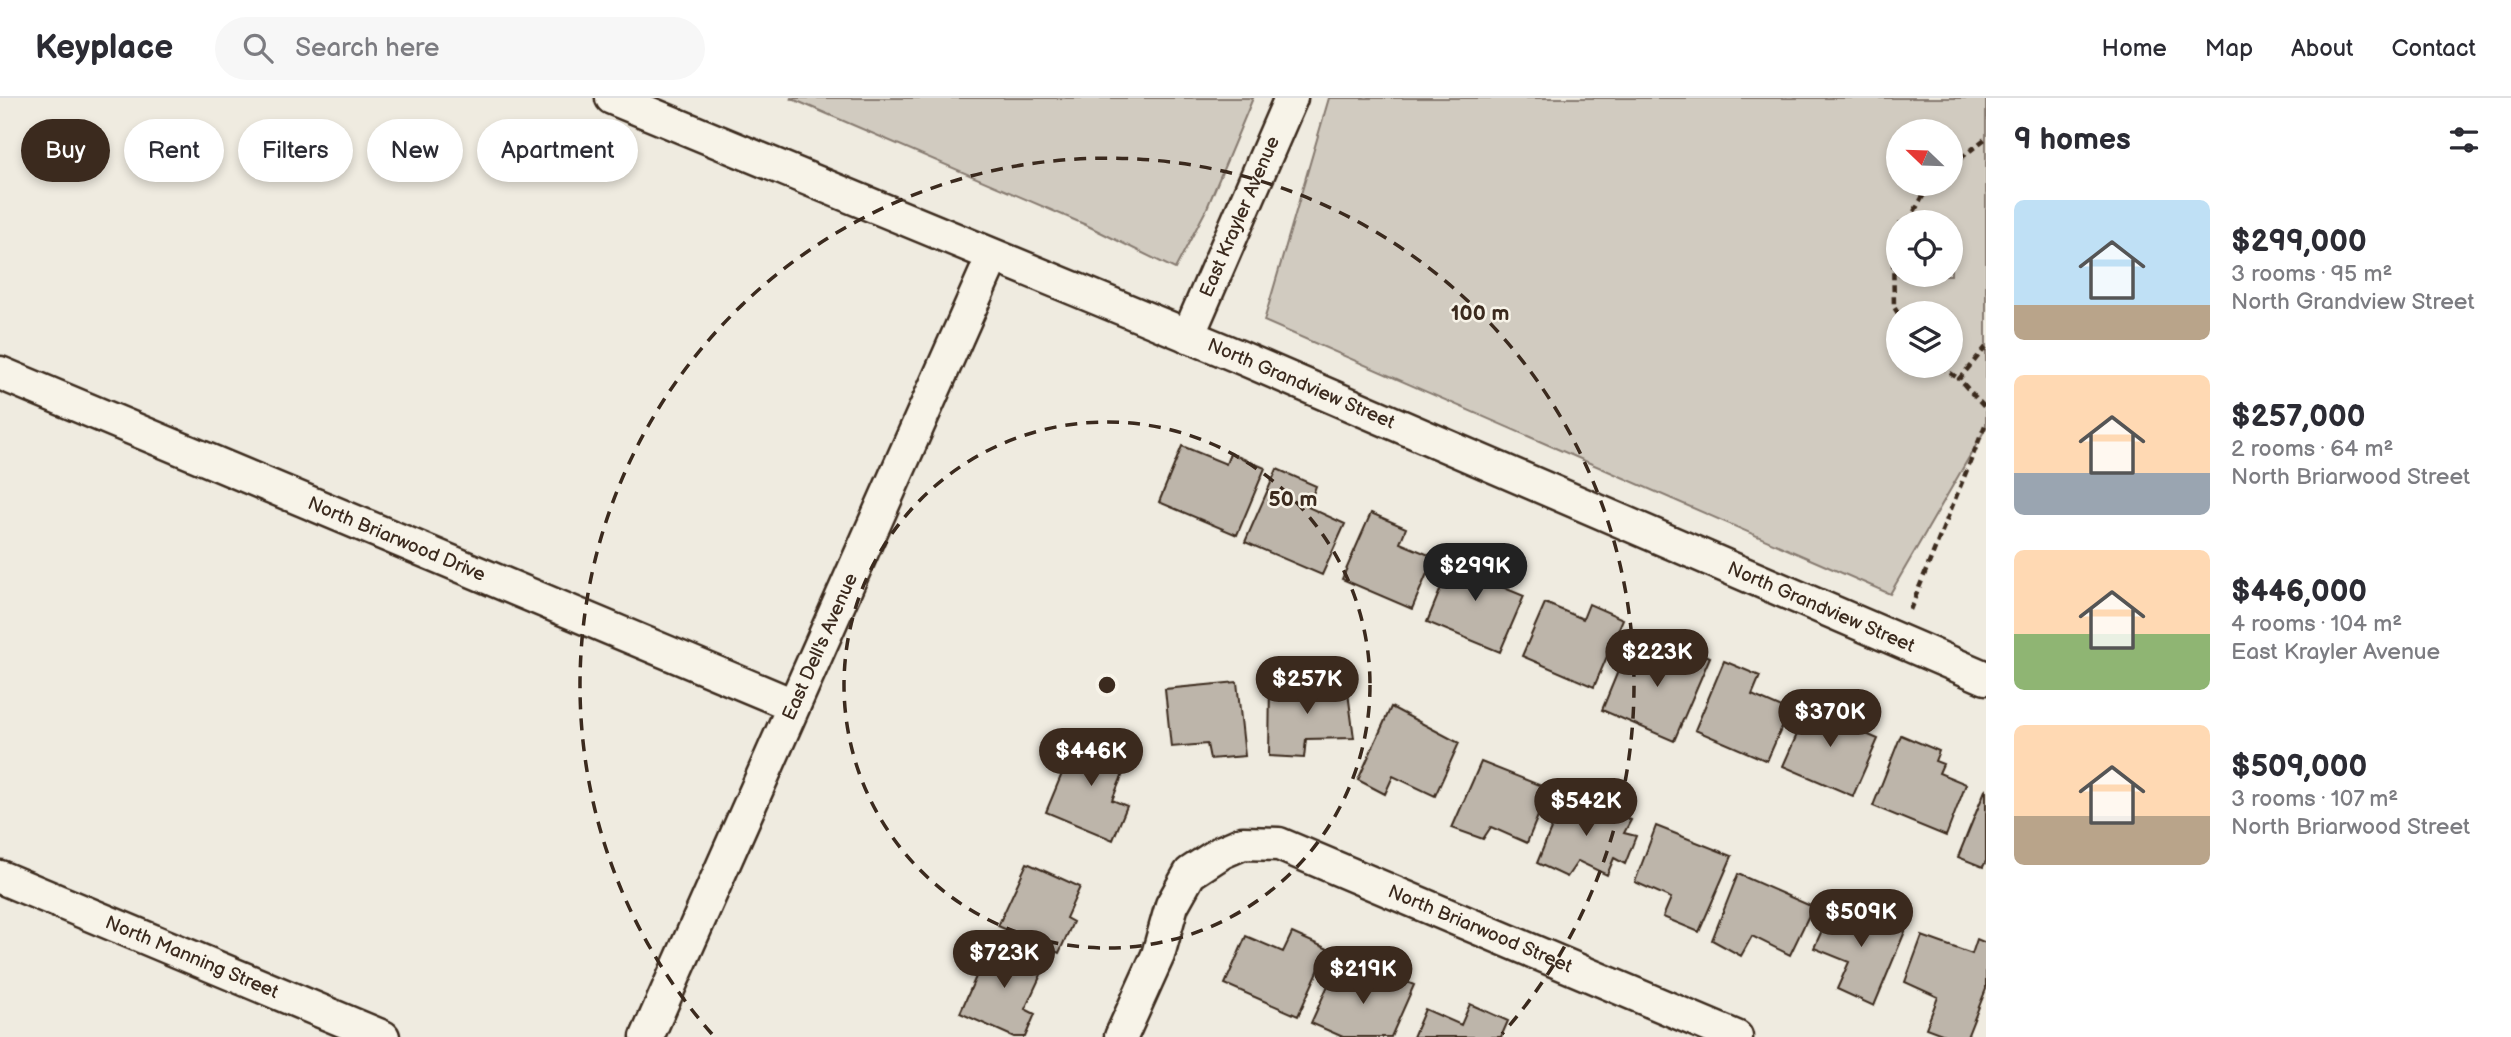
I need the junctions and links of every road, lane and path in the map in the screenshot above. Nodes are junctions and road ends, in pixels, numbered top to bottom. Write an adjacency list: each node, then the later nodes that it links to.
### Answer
1 (612, 98): 5 (street, North Grandview Street)
2 (1291, 98): 6 (street, East Krayler Avenue)
3 (1986, 138): 4 (path)
4 (1964, 156)
5 (993, 256): 6 (street, North Grandview Street); 14 (street, East Dell's Avenue)
6 (1188, 336): 12 (street, North Grandview Street)
7 (1986, 347): 9 (path)
8 (0, 373): 14 (street, North Briarwood Drive)
9 (1959, 379): 10 (path)
10 (1986, 409)
11 (1986, 423): 12 (path)
12 (1898, 640): 13 (street, North Grandview Street)
13 (1986, 678)
14 (793, 705): 17 (street, East Dell's Avenue)
15 (0, 877): 16 (street, North Manning Street)
16 (383, 1037)
17 (647, 1037)
18 (1121, 1037): 19 (street, North Briarwood Street)
19 (1736, 1037)

